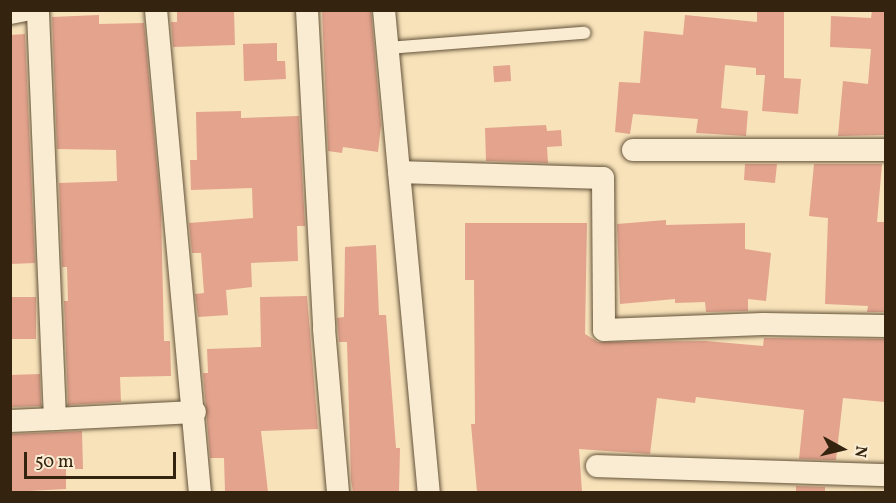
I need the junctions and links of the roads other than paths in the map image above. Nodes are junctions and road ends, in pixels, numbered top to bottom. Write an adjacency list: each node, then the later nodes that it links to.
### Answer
1 (25, 10): 6 (street)
2 (38, 10): 14 (street)
3 (156, 10): 13 (street)
4 (307, 10): 19 (street)
5 (384, 10): 8 (street)
6 (10, 13)
7 (584, 33): 8 (lane)
8 (387, 48): 11 (street)
9 (633, 150): 10 (street)
10 (885, 150)
11 (399, 172): 12 (street); 20 (street)
12 (885, 326)
13 (195, 412): 14 (street); 18 (street)
14 (55, 419): 15 (street)
15 (10, 421)
16 (597, 466): 17 (street)
17 (885, 476)
18 (200, 492)
19 (338, 492)
20 (429, 492)

